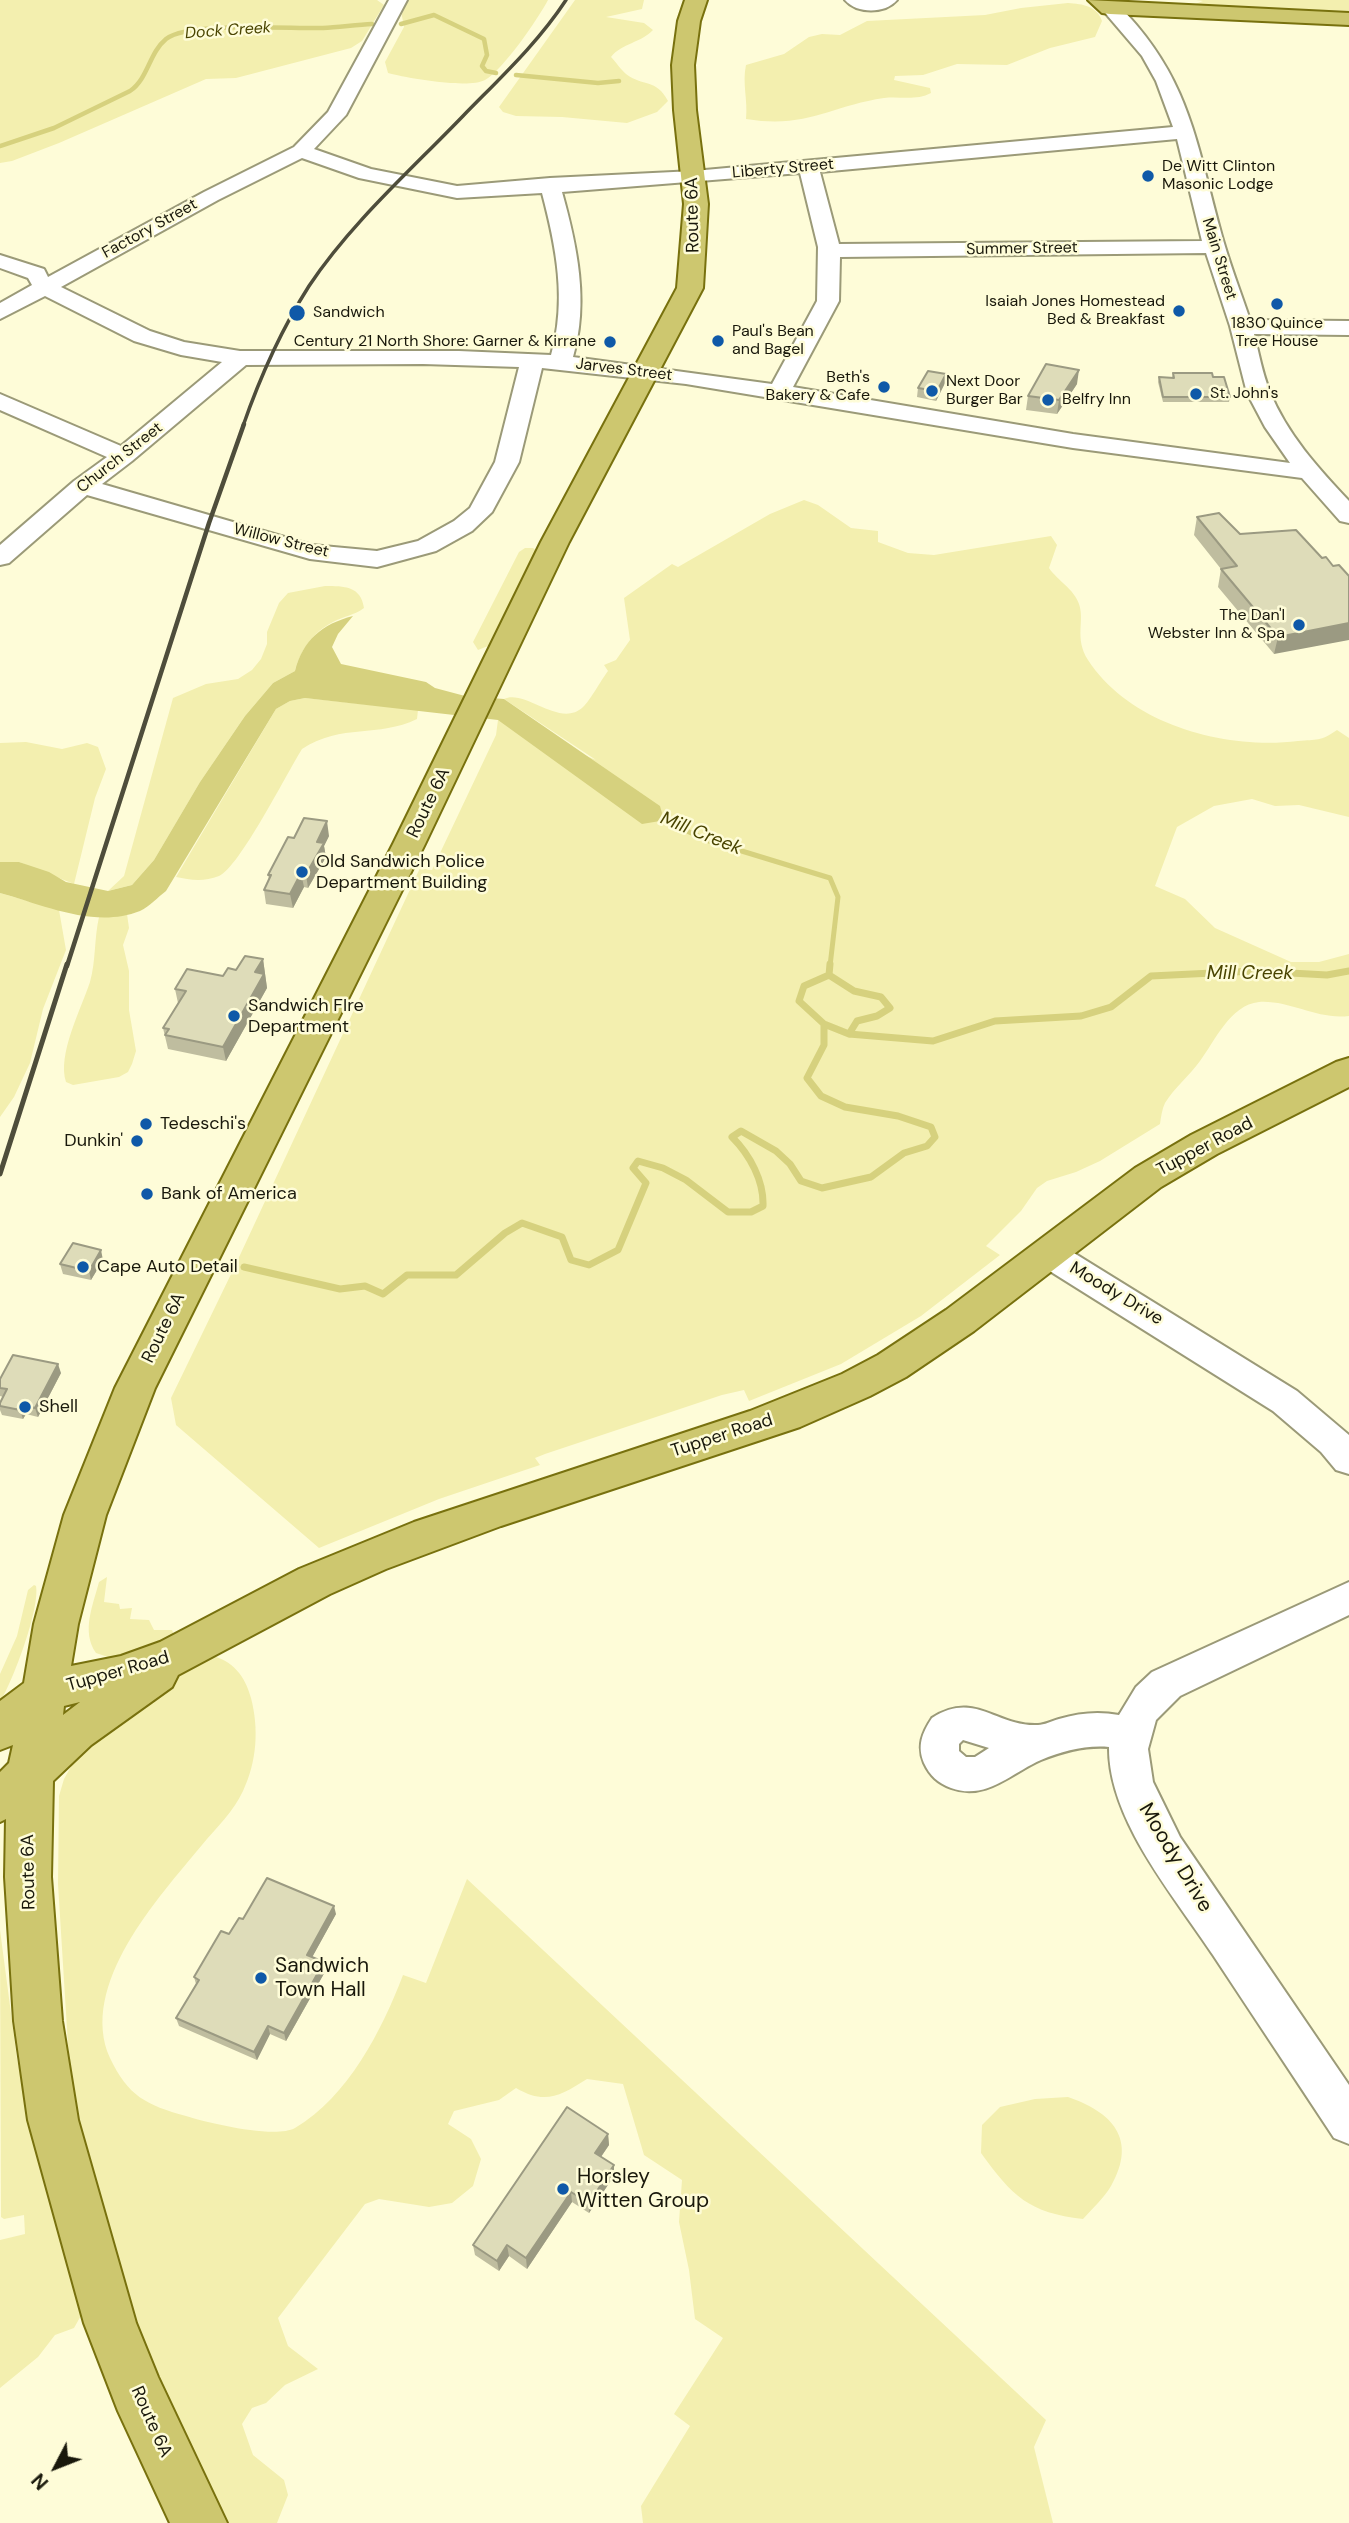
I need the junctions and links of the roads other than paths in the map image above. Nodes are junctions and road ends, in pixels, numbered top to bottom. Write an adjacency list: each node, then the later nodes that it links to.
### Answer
1 (398, 0): 8 (street, Factory Street)
2 (696, 0): 10 (main road, Route 6A)
3 (854, 0): 4 (street)
4 (888, 0)
5 (1105, 4): 6 (main road); 7 (street, Main Street)
6 (1349, 19)
7 (1185, 132): 9 (street, Liberty Street); 12 (street, Main Street)
8 (301, 150): 11 (street, Liberty Street); 15 (street, Factory Street)
9 (808, 166): 10 (street, Liberty Street); 13 (street)
10 (694, 177): 11 (street, Liberty Street); 22 (main road, Route 6A)
11 (550, 184): 21 (street)
12 (1214, 247): 13 (street, Summer Street); 17 (street, Main Street)
13 (830, 251): 23 (street)
14 (0, 261): 15 (street, Jarves Street)
15 (45, 288): 16 (street, Factory Street); 19 (street, Jarves Street)
16 (0, 312)
17 (1241, 327): 18 (street); 25 (street, Main Street)
18 (1349, 328)
19 (240, 358): 20 (street, Jarves Street); 26 (street, Church Street)
20 (532, 361): 21 (street, Jarves Street); 29 (street, Willow Street)
21 (560, 363): 22 (street, Jarves Street)
22 (644, 372): 23 (street, Jarves Street); 37 (main road, Route 6A)
23 (779, 392): 27 (street, Jarves Street)
24 (1, 403): 26 (street)
25 (1287, 446): 27 (street, Jarves Street); 28 (street, Main Street)
26 (124, 456): 29 (street, Church Street)
27 (1210, 459): 28 (street, Jarves Street)
28 (1309, 471): 30 (street, Main Street)
29 (83, 486): 31 (street, Church Street)
30 (1349, 516)
31 (0, 558)
32 (1349, 1071): 33 (main road, Tupper Road)
33 (1049, 1254): 34 (street, Moody Drive); 36 (main road, Tupper Road)
34 (1349, 1460)
35 (1349, 1598): 39 (street)
36 (192, 1648): 37 (main road, Tupper Road); 41 (main road)
37 (43, 1695): 38 (main road, Tupper Road); 41 (main road, Route 6A)
38 (0, 1730)
39 (1129, 1734): 40 (street); 42 (street, Moody Drive)
40 (1040, 1743)
41 (15, 1788): 43 (main road, Route 6A)
42 (1349, 2123)
43 (200, 2523)

